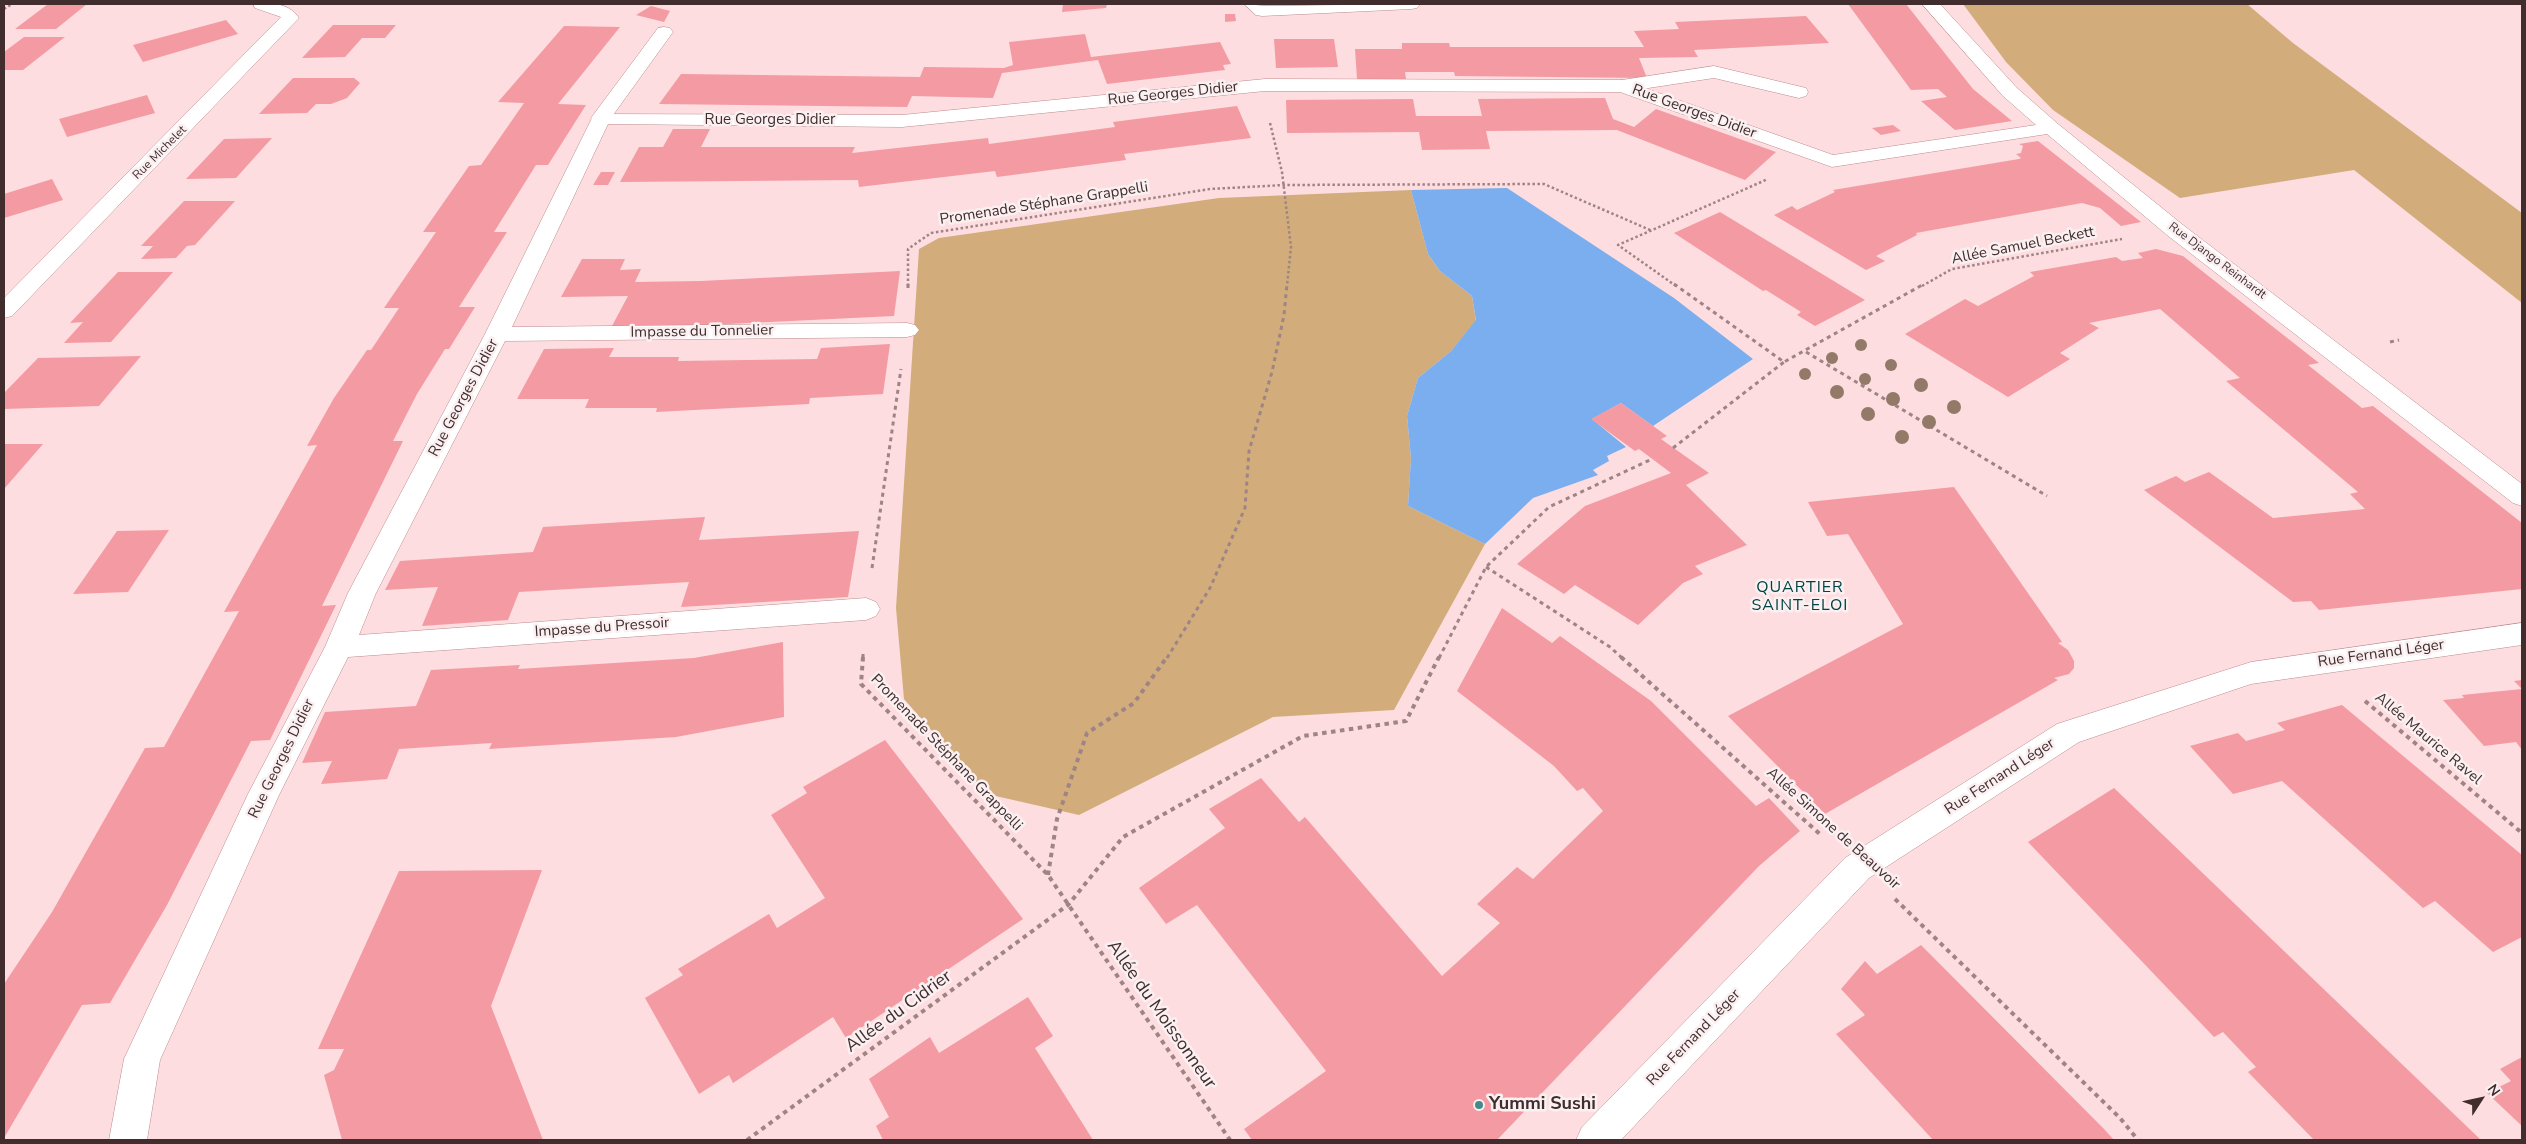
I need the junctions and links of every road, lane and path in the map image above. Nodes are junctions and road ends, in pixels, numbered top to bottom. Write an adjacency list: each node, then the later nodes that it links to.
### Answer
1 (12, 4): 6 (path)
2 (261, 4): 16 (street, Rue Michelet)
3 (1411, 4): 5 (street)
4 (1931, 4): 11 (street, Rue Django Reinhardt)
5 (1257, 8)
6 (4, 10)
7 (664, 32): 10 (street)
8 (1622, 86): 9 (street); 10 (street, Rue Georges Didier); 12 (street, Rue Georges Didier)
9 (1799, 92)
10 (601, 118): 18 (street, Rue Georges Didier)
11 (2050, 128): 12 (street, Rue Georges Didier); 15 (street, Rue Django Reinhardt)
12 (1832, 162): 14 (path)
13 (1284, 185): 14 (path, Promenade Stéphane Grappelli); 17 (path, Promenade Stéphane Grappelli); 32 (path)
14 (1650, 230): 20 (path)
15 (2175, 230): 19 (path, Allée Samuel Beckett); 24 (street, Rue Django Reinhardt)
16 (4, 311)
17 (907, 330): 18 (street, Impasse du Tonnelier); 26 (path, Promenade Stéphane Grappelli)
18 (497, 334): 28 (street, Rue Georges Didier)
19 (1806, 351): 20 (path, Allée Samuel Beckett); 23 (path)
20 (1784, 362): 21 (path)
21 (1673, 448)
22 (1652, 459): 25 (path)
23 (2047, 496)
24 (2522, 497)
25 (1486, 567): 31 (path, Allée Simone de Beauvoir); 33 (path, Allée du Cidrier)
26 (866, 609): 28 (street, Impasse du Pressoir); 32 (path, Promenade Stéphane Grappelli)
27 (2522, 634): 29 (street, Rue Fernand Léger)
28 (339, 646): 35 (street, Rue Georges Didier)
29 (2319, 662): 30 (path, Allée Maurice Ravel); 31 (street, Rue Fernand Léger)
30 (2522, 833)
31 (1857, 868): 38 (street, Rue Fernand Léger); 39 (path, Allée Simone de Beauvoir)
32 (1048, 875): 33 (path, Promenade Stéphane Grappelli)
33 (1068, 906): 34 (path, Allée du Cidrier); 37 (path, Allée du Moissonneur)
34 (753, 1138): 36 (path, Allée du Cidrier)
35 (128, 1140)
36 (747, 1140)
37 (1230, 1140)
38 (1595, 1140)
39 (2138, 1140)

